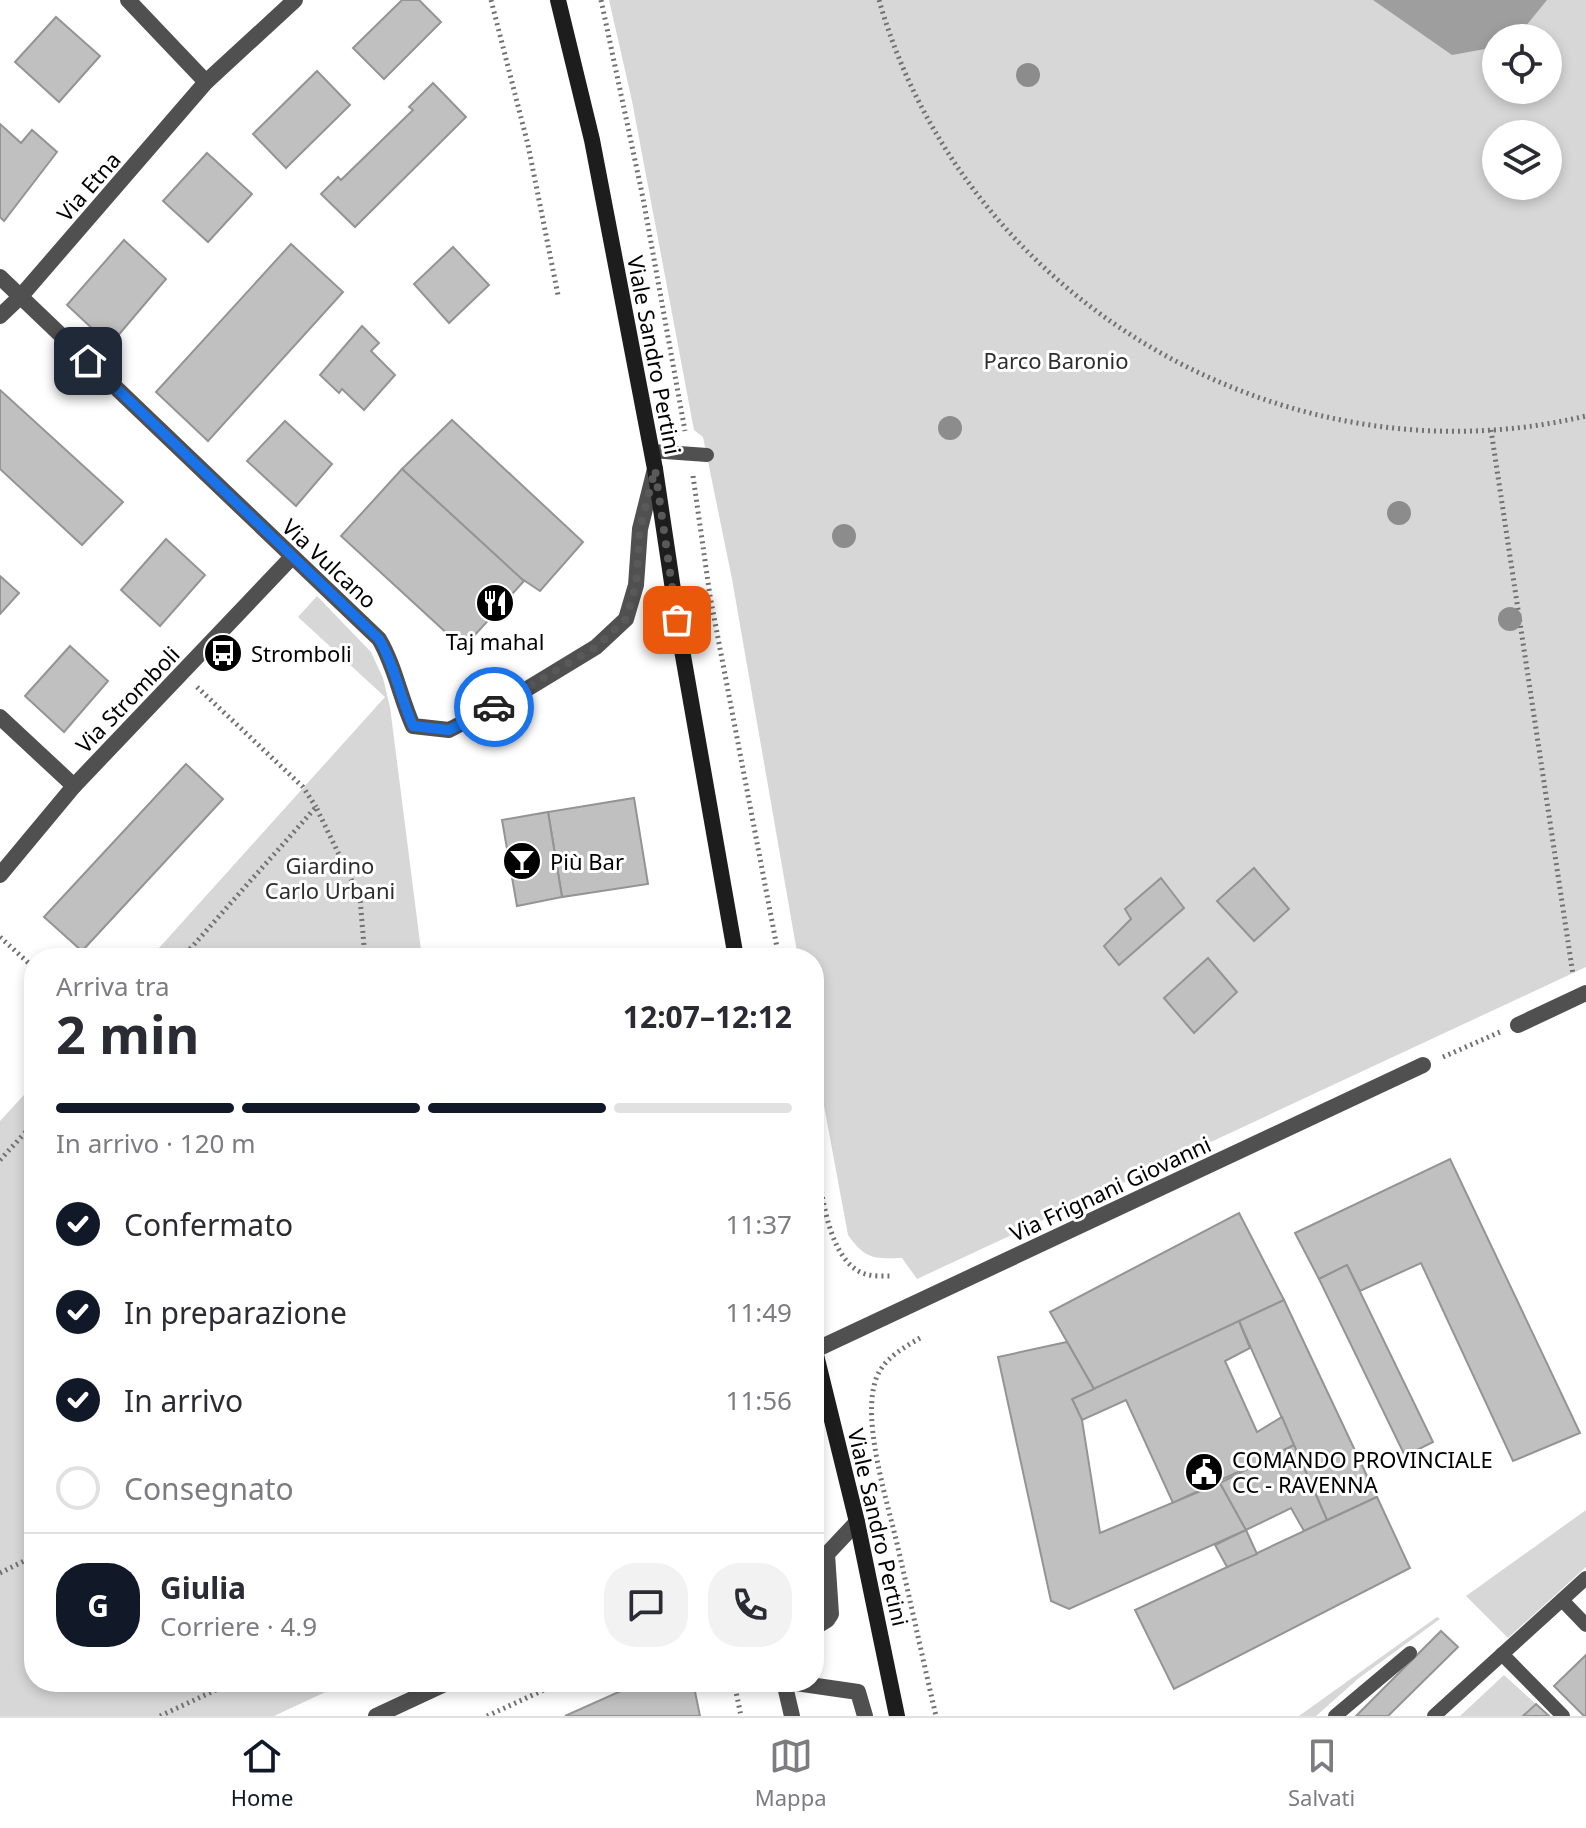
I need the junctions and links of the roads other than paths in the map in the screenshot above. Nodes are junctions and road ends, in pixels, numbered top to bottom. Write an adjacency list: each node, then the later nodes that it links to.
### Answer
1 (128, 0): 4 (street)
2 (295, 0): 4 (street, Via Etna)
3 (558, 0): 8 (main road, Viale Sandro Pertini)
4 (206, 82): 6 (street, Via Etna)
5 (0, 277): 6 (street, Via Vulcano)
6 (21, 296): 7 (street, Via Etna); 11 (street, Via Vulcano)
7 (0, 316)
8 (651, 451): 9 (lane); 10 (main road, Viale Sandro Pertini)
9 (707, 455)
10 (655, 469): 11 (street, Via Vulcano); 15 (main road, Viale Sandro Pertini)
11 (291, 558): 13 (street, Via Stromboli)
12 (0, 717): 13 (street)
13 (74, 786): 14 (street, Via Stromboli)
14 (0, 875)
15 (734, 948)
16 (1581, 995): 17 (street)
17 (1518, 1025)
18 (1423, 1065): 19 (street, Via Frignani Giovanni)
19 (824, 1344)
20 (824, 1389): 21 (main road, Viale Sandro Pertini)
21 (857, 1522): 24 (street); 35 (main road, Viale Sandro Pertini)
22 (1586, 1578): 23 (lane)
23 (1562, 1600): 25 (lane); 27 (lane)
24 (824, 1622)
25 (1586, 1625)
26 (1410, 1653): 36 (lane)
27 (1502, 1654): 37 (lane); 38 (lane)
28 (824, 1687): 34 (street)
29 (434, 1692): 31 (street)
30 (788, 1692): 33 (street)
31 (406, 1710): 32 (street)
32 (376, 1716)
33 (792, 1716)
34 (865, 1716)
35 (897, 1716)
36 (1335, 1716)
37 (1434, 1716)
38 (1563, 1716)

